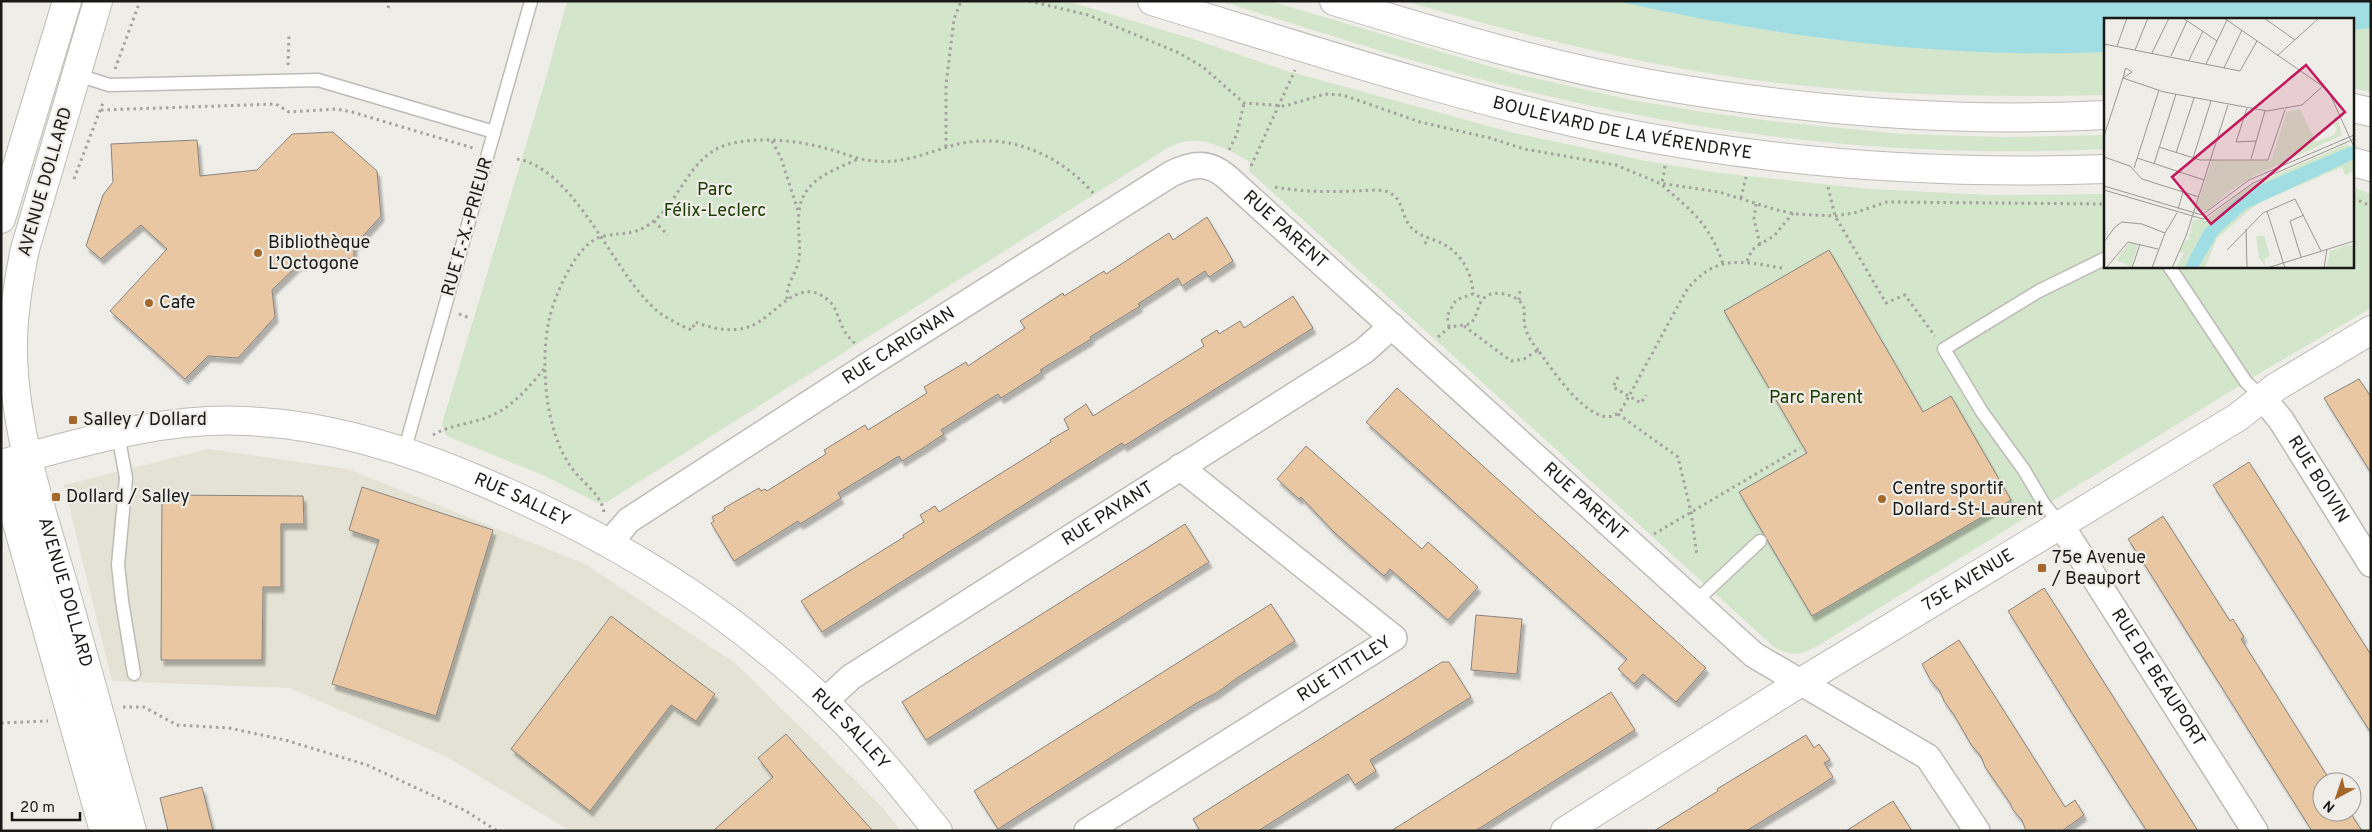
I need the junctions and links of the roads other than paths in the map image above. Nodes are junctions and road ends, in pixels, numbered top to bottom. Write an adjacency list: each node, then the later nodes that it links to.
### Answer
1 (67, 1): 15 (main road, AVENUE DOLLARD)
2 (98, 1): 6 (main road, AVENUE DOLLARD)
3 (531, 1): 10 (lane, RUE F.-X.-PRIEUR)
4 (1152, 1): 14 (main road, BOULEVARD DE LA VÉRENDRYE)
5 (1334, 1): 9 (main road)
6 (78, 75): 10 (lane); 23 (main road, AVENUE DOLLARD)
7 (2354, 108): 8 (main road)
8 (2371, 112)
9 (2104, 115)
10 (494, 132): 22 (lane, RUE F.-X.-PRIEUR)
11 (2354, 162): 13 (main road)
12 (1196, 164): 18 (street, RUE PARENT); 28 (street, RUE CARIGNAN)
13 (2371, 167)
14 (2104, 169)
15 (1, 219)
16 (2104, 259): 26 (lane)
17 (2169, 268): 20 (lane)
18 (1392, 326): 25 (street, RUE PAYANT); 30 (street, RUE PARENT)
19 (2371, 330): 20 (main road, 75E AVENUE)
20 (2262, 397): 26 (main road, 75E AVENUE); 29 (street, RUE BOIVIN)
21 (118, 434): 22 (main road, RUE SALLEY); 23 (main road, RUE SALLEY); 31 (lane)
22 (404, 452): 28 (main road, RUE SALLEY)
23 (29, 457): 24 (main road, RUE SALLEY); 34 (main road, AVENUE DOLLARD)
24 (1, 465): 34 (main road, AVENUE DOLLARD)
25 (1180, 467): 33 (street, RUE PAYANT); 38 (street, RUE TITTLEY)
26 (2061, 524): 32 (main road, 75E AVENUE); 41 (street, RUE DE BEAUPORT)
27 (1760, 541): 30 (lane)
28 (610, 542): 33 (main road, RUE SALLEY)
29 (2371, 564)
30 (1695, 602): 32 (street, RUE PARENT)
31 (134, 674)
32 (1801, 682): 39 (main road, 75E AVENUE); 40 (street, RUE PARENT)
33 (824, 702): 37 (main road, RUE SALLEY)
34 (107, 791): 35 (main road, AVENUE DOLLARD); 36 (main road, AVENUE DOLLARD)
35 (104, 831)
36 (132, 831)
37 (938, 831)
38 (1087, 831)
39 (1564, 831)
40 (1977, 831)
41 (2255, 831)

